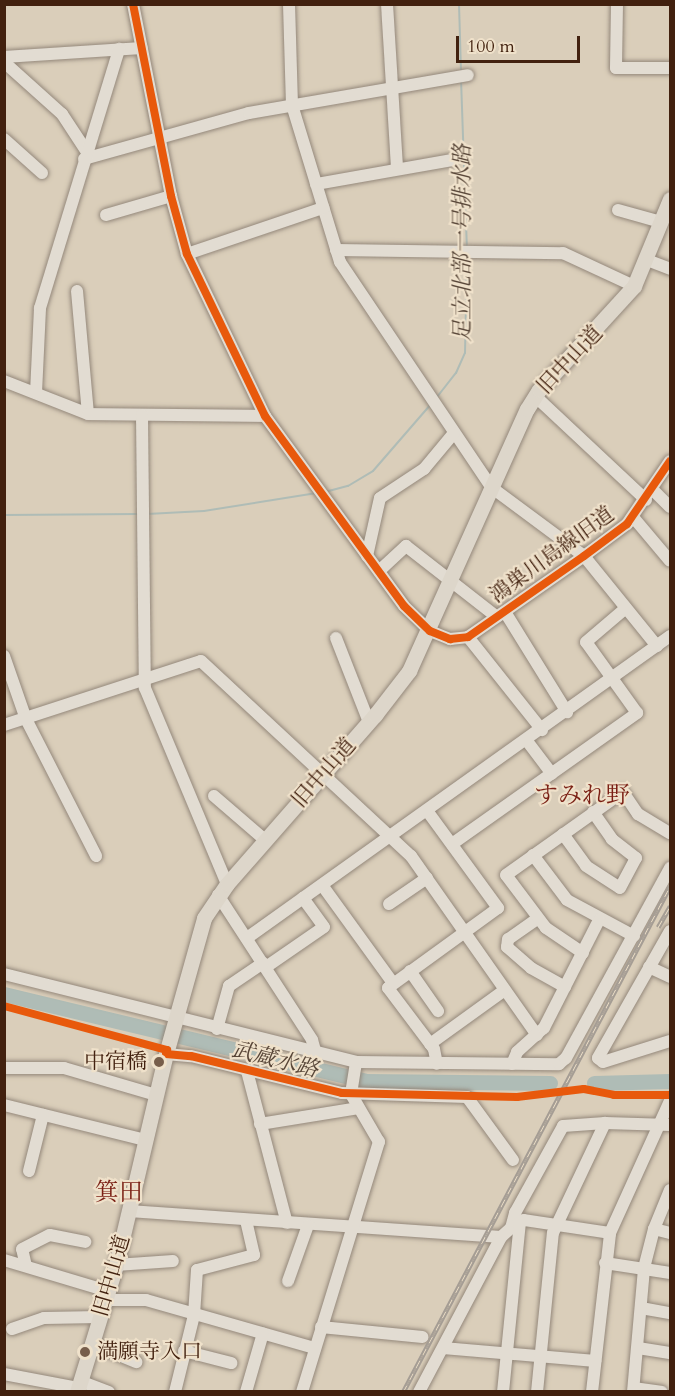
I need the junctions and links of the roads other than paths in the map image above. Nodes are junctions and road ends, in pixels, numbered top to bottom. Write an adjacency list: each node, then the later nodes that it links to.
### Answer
1 (133, 4): 5 (street)
2 (289, 4): 12 (street)
3 (387, 4): 11 (street)
4 (617, 4): 9 (street)
5 (142, 48): 6 (street); 13 (street)
6 (119, 49): 7 (street); 15 (street)
7 (4, 57)
8 (4, 62): 15 (street)
9 (670, 68)
10 (463, 76): 11 (street)
11 (392, 88): 12 (street); 17 (street)
12 (292, 105): 13 (street); 19 (street)
13 (159, 138): 15 (street); 20 (street)
14 (4, 140): 18 (street)
15 (86, 156): 33 (street)
16 (452, 160): 17 (street)
17 (397, 168): 19 (street)
18 (42, 172)
19 (316, 184): 22 (street)
20 (171, 196): 24 (street); 27 (street)
21 (670, 199): 25 (main road, 旧中山道)
22 (323, 208): 26 (street); 27 (street)
23 (618, 210): 25 (street)
24 (106, 215)
25 (661, 222): 28 (main road, 旧中山道)
26 (336, 250): 30 (street); 38 (street)
27 (187, 254): 37 (street)
28 (646, 260): 29 (street); 30 (main road, 旧中山道)
29 (670, 269)
30 (634, 286): 34 (main road, 旧中山道)
31 (77, 291): 35 (street)
32 (4, 381): 33 (street)
33 (36, 393): 35 (street)
34 (535, 396): 40 (main road, 旧中山道); 41 (street)
35 (88, 414): 36 (street)
36 (142, 415): 37 (street); 57 (street)
37 (265, 416): 44 (street)
38 (454, 433): 40 (street); 44 (street)
39 (670, 461): 41 (street, 鴻巣川島線旧道)
40 (491, 487): 45 (street); 48 (main road, 旧中山道)
41 (649, 495): 42 (street); 43 (street, 鴻巣川島線旧道)
42 (670, 507)
43 (633, 517): 45 (street, 鴻巣川島線旧道); 46 (street)
44 (367, 556): 47 (street)
45 (584, 556): 49 (street); 50 (street, 鴻巣川島線旧道)
46 (670, 561)
47 (379, 571): 48 (street); 51 (street)
48 (451, 580): 50 (street); 51 (main road, 旧中山道)
49 (626, 608): 55 (street); 58 (street)
50 (501, 614): 54 (street, 鴻巣川島線旧道); 59 (street)
51 (430, 631): 54 (street); 61 (main road, 旧中山道)
52 (670, 636): 55 (street)
53 (336, 638): 61 (street)
54 (468, 638): 63 (street)
55 (657, 646): 58 (street)
56 (4, 656): 60 (street)
57 (144, 680): 60 (street); 66 (street); 80 (street)
58 (612, 680): 59 (street); 65 (street)
59 (567, 712): 63 (street)
60 (26, 719): 62 (street); 76 (street)
61 (369, 722): 66 (main road, 旧中山道)
62 (5, 724)
63 (542, 730): 64 (street)
64 (527, 741): 65 (street); 68 (street)
65 (552, 774): 74 (street)
66 (322, 776): 72 (street); 73 (main road, 旧中山道)
67 (214, 796): 73 (street)
68 (428, 812): 72 (street); 74 (street)
69 (593, 812): 70 (street); 71 (street); 71 (street)
70 (670, 833)
71 (562, 834): 75 (street)
72 (390, 838): 78 (street); 79 (street)
73 (265, 840): 80 (main road, 旧中山道)
74 (452, 844): 86 (street)
75 (533, 855): 83 (street); 84 (street)
76 (96, 856)
77 (670, 868): 87 (street)
78 (427, 878): 82 (street); 86 (street)
79 (322, 885): 81 (street); 95 (street)
80 (223, 890): 88 (street); 99 (main road, 旧中山道)
81 (303, 898): 88 (street); 90 (street)
82 (389, 904)
83 (537, 919): 89 (street); 96 (street)
84 (599, 920): 87 (street); 89 (street)
85 (670, 931): 91 (street)
86 (465, 932): 92 (street); 97 (street)
87 (634, 936): 107 (street)
88 (247, 938): 90 (street)
89 (583, 953): 96 (street)
90 (265, 965): 100 (street); 105 (street)
91 (649, 967): 94 (street); 102 (street)
92 (410, 971): 95 (street); 98 (street)
93 (4, 974): 99 (street)
94 (670, 977)
95 (393, 984): 103 (street)
96 (565, 987): 101 (street)
97 (505, 990): 101 (street); 103 (street)
98 (438, 1011)
99 (174, 1020): 100 (street); 104 (main road, 旧中山道)
100 (217, 1029): 105 (street)
101 (537, 1035): 107 (street)
102 (670, 1041)
103 (430, 1044): 106 (street)
104 (166, 1050): 110 (street); 112 (main road, 旧中山道)
105 (316, 1054): 108 (street)
106 (437, 1064): 107 (street); 108 (street)
107 (512, 1064)
108 (355, 1066): 111 (street)
109 (4, 1068): 112 (street)
110 (248, 1071): 111 (street); 118 (street)
111 (352, 1091): 115 (street); 121 (street)
112 (156, 1095): 120 (main road, 旧中山道)
113 (4, 1105): 116 (street)
114 (669, 1105): 119 (street)
115 (359, 1108): 118 (street); 130 (street)
116 (43, 1115): 120 (street); 122 (street)
117 (605, 1123): 119 (street); 127 (street); 129 (street)
118 (260, 1124): 126 (street)
119 (664, 1125): 132 (street)
120 (145, 1140): 124 (main road, 旧中山道)
121 (513, 1160)
122 (29, 1171)
123 (670, 1193): 131 (street)
124 (129, 1211): 125 (street); 139 (main road, 旧中山道)
125 (246, 1220): 126 (street); 147 (street)
126 (287, 1223): 128 (street)
127 (557, 1224): 129 (street); 132 (street); 160 (street)
128 (308, 1225): 130 (street); 143 (street)
129 (516, 1225): 134 (street); 158 (street)
130 (353, 1228): 134 (street); 149 (street)
131 (654, 1229): 133 (street); 141 (street)
132 (610, 1233): 138 (street)
133 (670, 1233)
134 (501, 1237): 155 (street)
135 (85, 1242): 140 (street)
136 (4, 1260): 140 (street)
137 (173, 1261): 139 (street)
138 (604, 1263): 141 (street); 161 (street)
139 (116, 1265): 144 (main road, 旧中山道)
140 (26, 1266): 144 (street)
141 (644, 1269): 142 (street); 145 (street)
142 (670, 1273)
143 (288, 1281)
144 (107, 1295): 147 (street); 148 (main road, 旧中山道)
145 (641, 1308): 146 (street); 156 (street)
146 (670, 1313)
147 (194, 1315): 151 (street); 157 (street)
148 (100, 1317): 150 (street); 153 (main road, 旧中山道)
149 (321, 1327): 152 (street); 154 (street)
150 (12, 1329)
151 (263, 1333): 154 (street); 169 (street)
152 (423, 1336)
153 (92, 1344): 162 (street); 165 (main road, 旧中山道)
154 (315, 1348): 170 (street)
155 (443, 1348): 158 (street); 171 (street)
156 (638, 1348): 159 (street); 166 (street)
157 (184, 1351): 163 (street); 168 (street)
158 (508, 1352): 160 (street); 172 (street)
159 (670, 1353)
160 (540, 1354): 161 (street); 173 (street)
161 (595, 1361): 174 (street)
162 (136, 1362)
163 (231, 1363)
164 (6, 1376): 165 (street)
165 (78, 1387): 167 (street)
166 (634, 1390): 175 (street)
167 (109, 1392)
168 (175, 1392)
169 (246, 1392)
170 (302, 1392)
171 (419, 1392)
172 (503, 1392)
173 (537, 1392)
174 (592, 1392)
175 (662, 1392)

